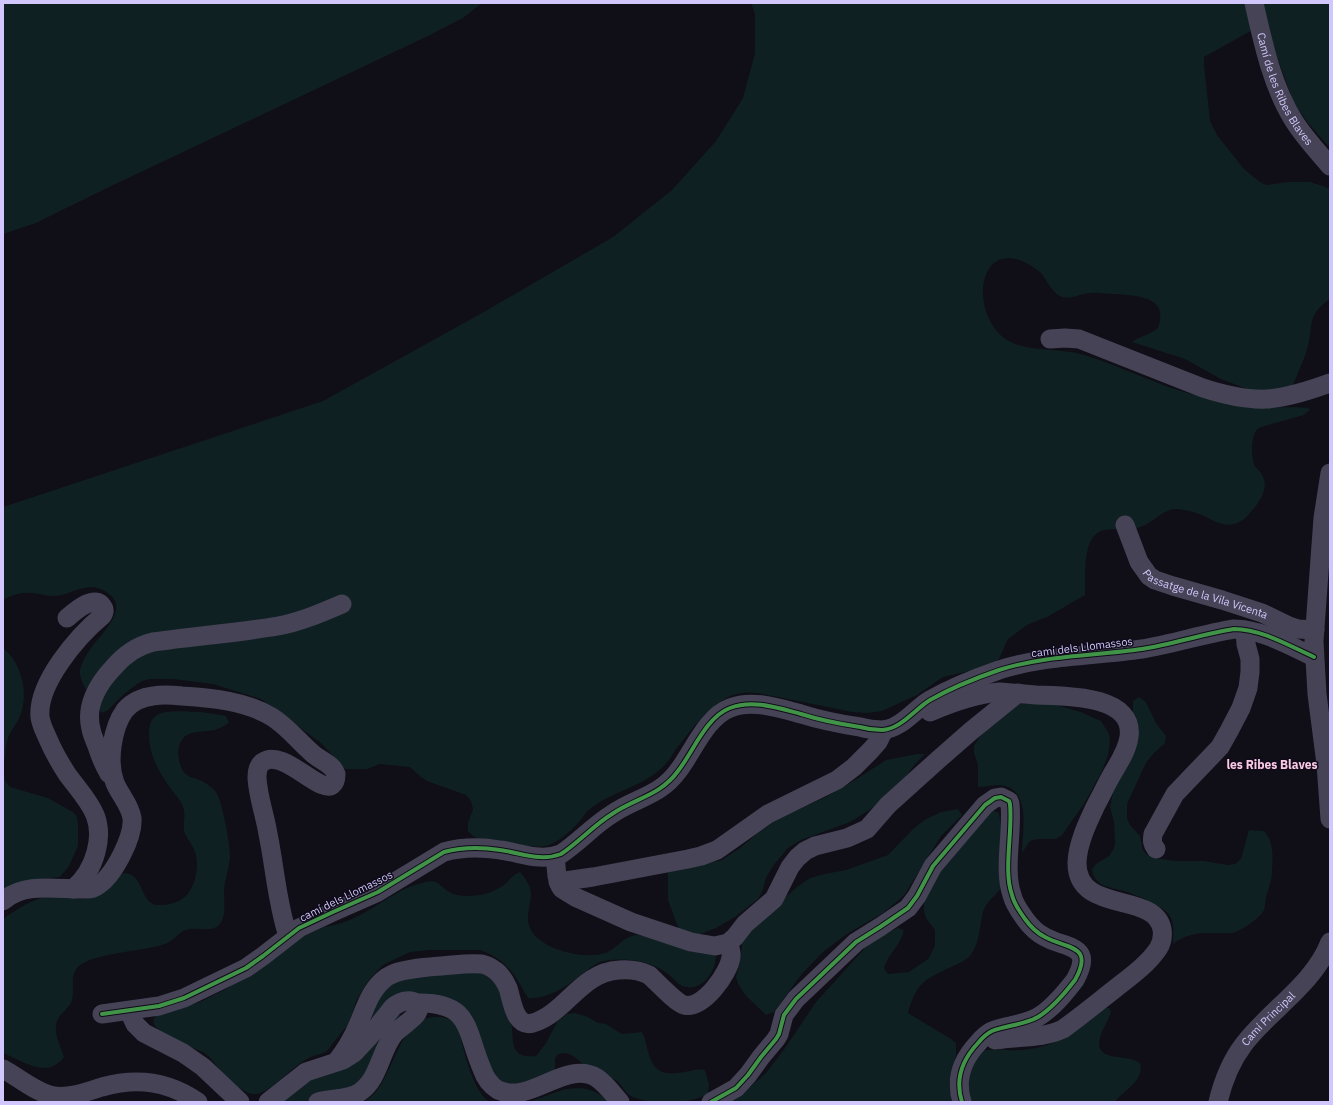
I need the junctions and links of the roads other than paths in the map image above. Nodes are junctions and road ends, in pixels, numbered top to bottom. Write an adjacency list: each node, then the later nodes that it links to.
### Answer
1 (1254, 3): 2 (street, Camí de les Ribes Blaves)
2 (1330, 166)
3 (1050, 339): 4 (street)
4 (1330, 383)
5 (1330, 473): 9 (street)
6 (1125, 525): 9 (street, Passatge de la Vila Vicenta)
7 (342, 604): 14 (street)
8 (66, 618): 19 (street)
9 (1319, 619): 11 (street)
10 (1245, 630): 11 (street, camí dels Llomassos); 13 (street, camí dels Llomassos); 16 (street)
11 (1314, 657): 15 (street)
12 (1018, 693): 13 (street); 23 (street); 28 (street)
13 (890, 728): 17 (street, camí dels Llomassos); 18 (street)
14 (116, 784): 19 (street); 21 (street)
15 (1330, 819)
16 (1156, 849)
17 (555, 856): 18 (street); 21 (street, camí dels Llomassos)
18 (558, 882): 23 (street)
19 (73, 889): 20 (street)
20 (3, 901)
21 (288, 936): 26 (street, camí dels Llomassos)
22 (1330, 942): 24 (street, Camí Principal)
23 (728, 943): 29 (street)
24 (1323, 969): 38 (street, Camí Principal)
25 (415, 1003): 29 (street); 34 (street); 35 (street)
26 (129, 1011): 27 (street, camí dels Llomassos); 32 (street)
27 (102, 1014)
28 (976, 1044): 36 (street); 37 (street)
29 (336, 1062): 33 (street)
30 (3, 1069): 31 (street)
31 (198, 1102)
32 (240, 1102)
33 (268, 1102)
34 (318, 1102)
35 (620, 1102)
36 (711, 1102)
37 (962, 1102)
38 (1218, 1102)

